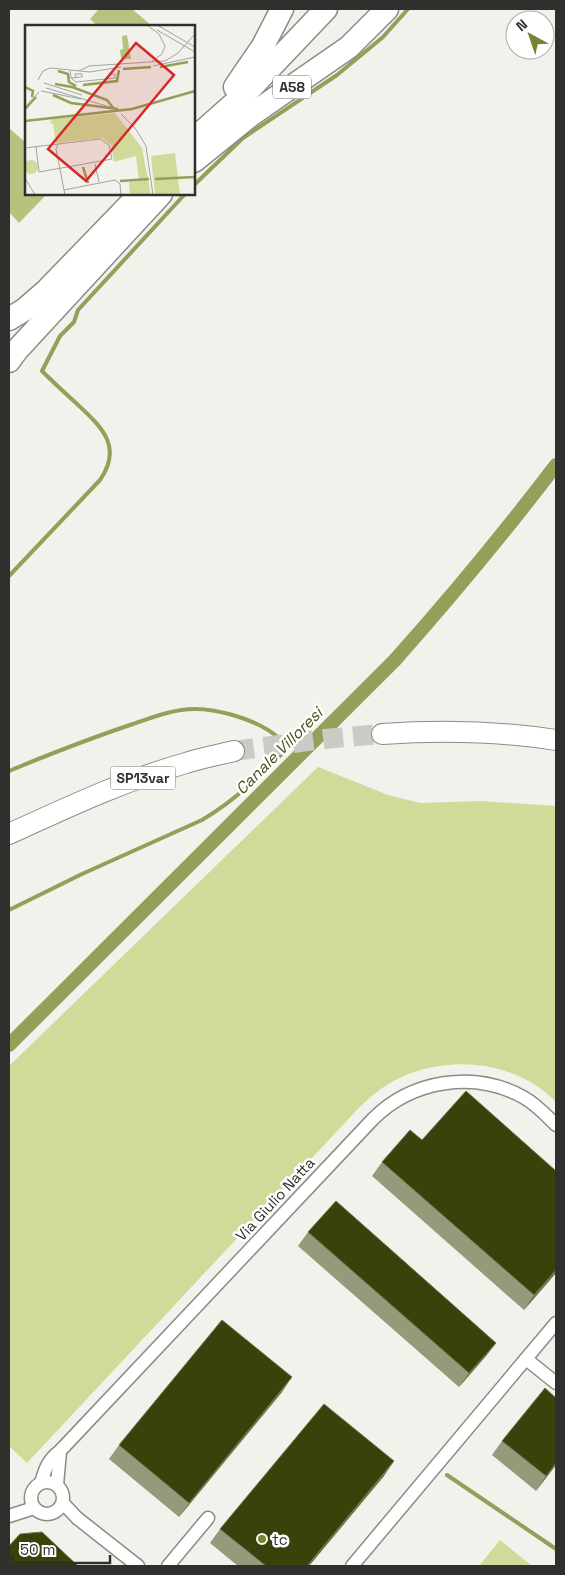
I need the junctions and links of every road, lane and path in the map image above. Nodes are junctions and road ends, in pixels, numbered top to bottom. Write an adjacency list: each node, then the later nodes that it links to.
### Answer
1 (282, 9): 5 (highway, A58)
2 (326, 9): 4 (highway, A58)
3 (387, 9): 8 (highway, A58)
4 (247, 92): 6 (highway, A58); 7 (highway, A58)
5 (195, 137)
6 (195, 137)
7 (195, 155)
8 (195, 160)
9 (139, 195): 11 (highway)
10 (160, 195): 12 (highway)
11 (9, 319)
12 (9, 361)
13 (382, 734): 14 (main road)
14 (556, 740)
15 (234, 751): 16 (main road, SP13var)
16 (54, 813): 17 (main road, SP13var); 18 (main road, SP13var); 19 (main road, SP13var)
17 (9, 827)
18 (9, 834)
19 (9, 843)
20 (556, 1124): 24 (street, Via Giulio Natta)
21 (556, 1322): 22 (street)
22 (526, 1359): 23 (street); 35 (street)
23 (556, 1383)
24 (60, 1451): 25 (street, Via Giulio Natta); 26 (street)
25 (41, 1483): 26 (street); 28 (street)
26 (57, 1485): 27 (street)
27 (63, 1503): 29 (street); 31 (street)
28 (32, 1504): 29 (street); 30 (street)
29 (53, 1514): 31 (street)
30 (9, 1515)
31 (78, 1518): 33 (street)
32 (208, 1518): 34 (street)
33 (138, 1566)
34 (168, 1566)
35 (352, 1566)

